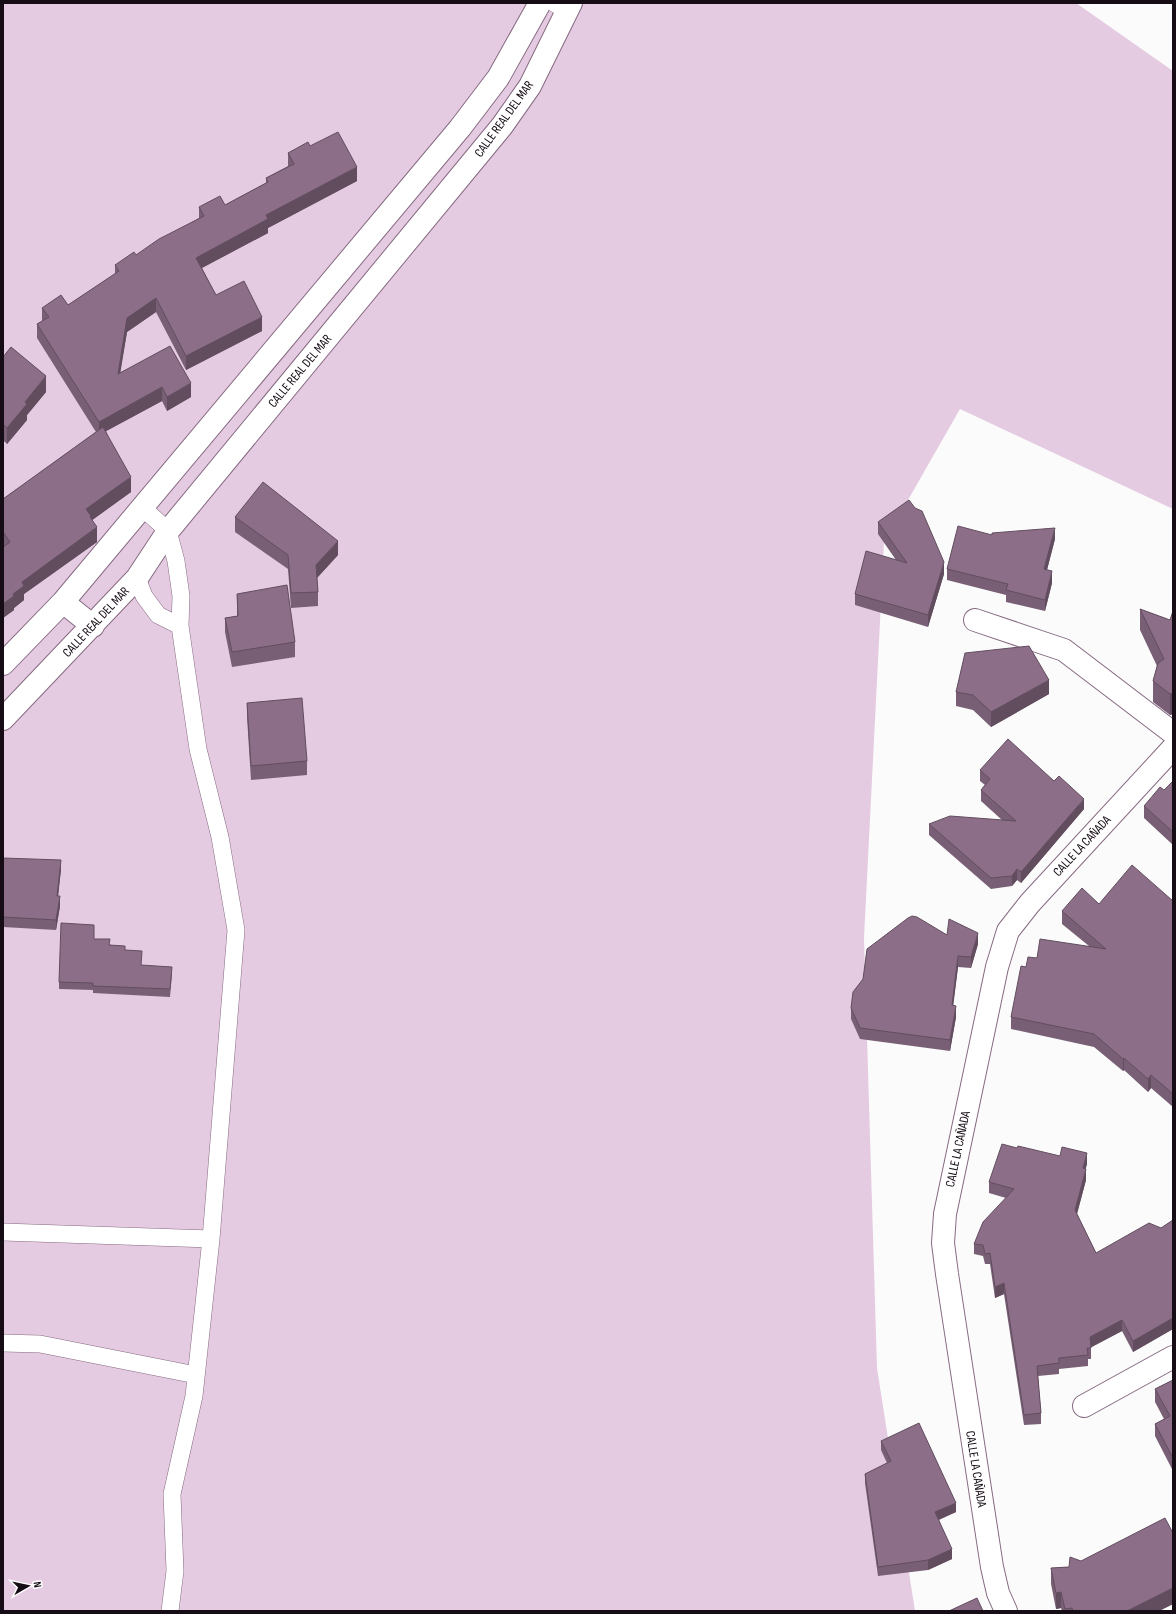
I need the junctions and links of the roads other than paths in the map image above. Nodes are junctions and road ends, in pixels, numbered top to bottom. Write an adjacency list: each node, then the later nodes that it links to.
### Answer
1 (540, 3): 3 (street)
2 (564, 6): 4 (street, CALLE REAL DEL MAR)
3 (142, 507): 4 (lane); 6 (street)
4 (168, 531): 5 (street, CALLE REAL DEL MAR); 9 (lane)
5 (137, 578): 8 (street, CALLE REAL DEL MAR); 9 (lane)
6 (63, 602): 8 (street); 10 (street)
7 (975, 620): 12 (street)
8 (93, 626): 11 (street, CALLE REAL DEL MAR)
9 (180, 626): 15 (lane)
10 (3, 664)
11 (3, 719)
12 (1173, 733)
13 (1173, 748): 21 (street, CALLE LA CAÑADA)
14 (3, 1232): 15 (lane)
15 (211, 1239): 18 (lane)
16 (3, 1343): 18 (lane)
17 (1173, 1357): 19 (street)
18 (196, 1375): 20 (lane)
19 (1084, 1406)
20 (170, 1611)
21 (1006, 1611)

